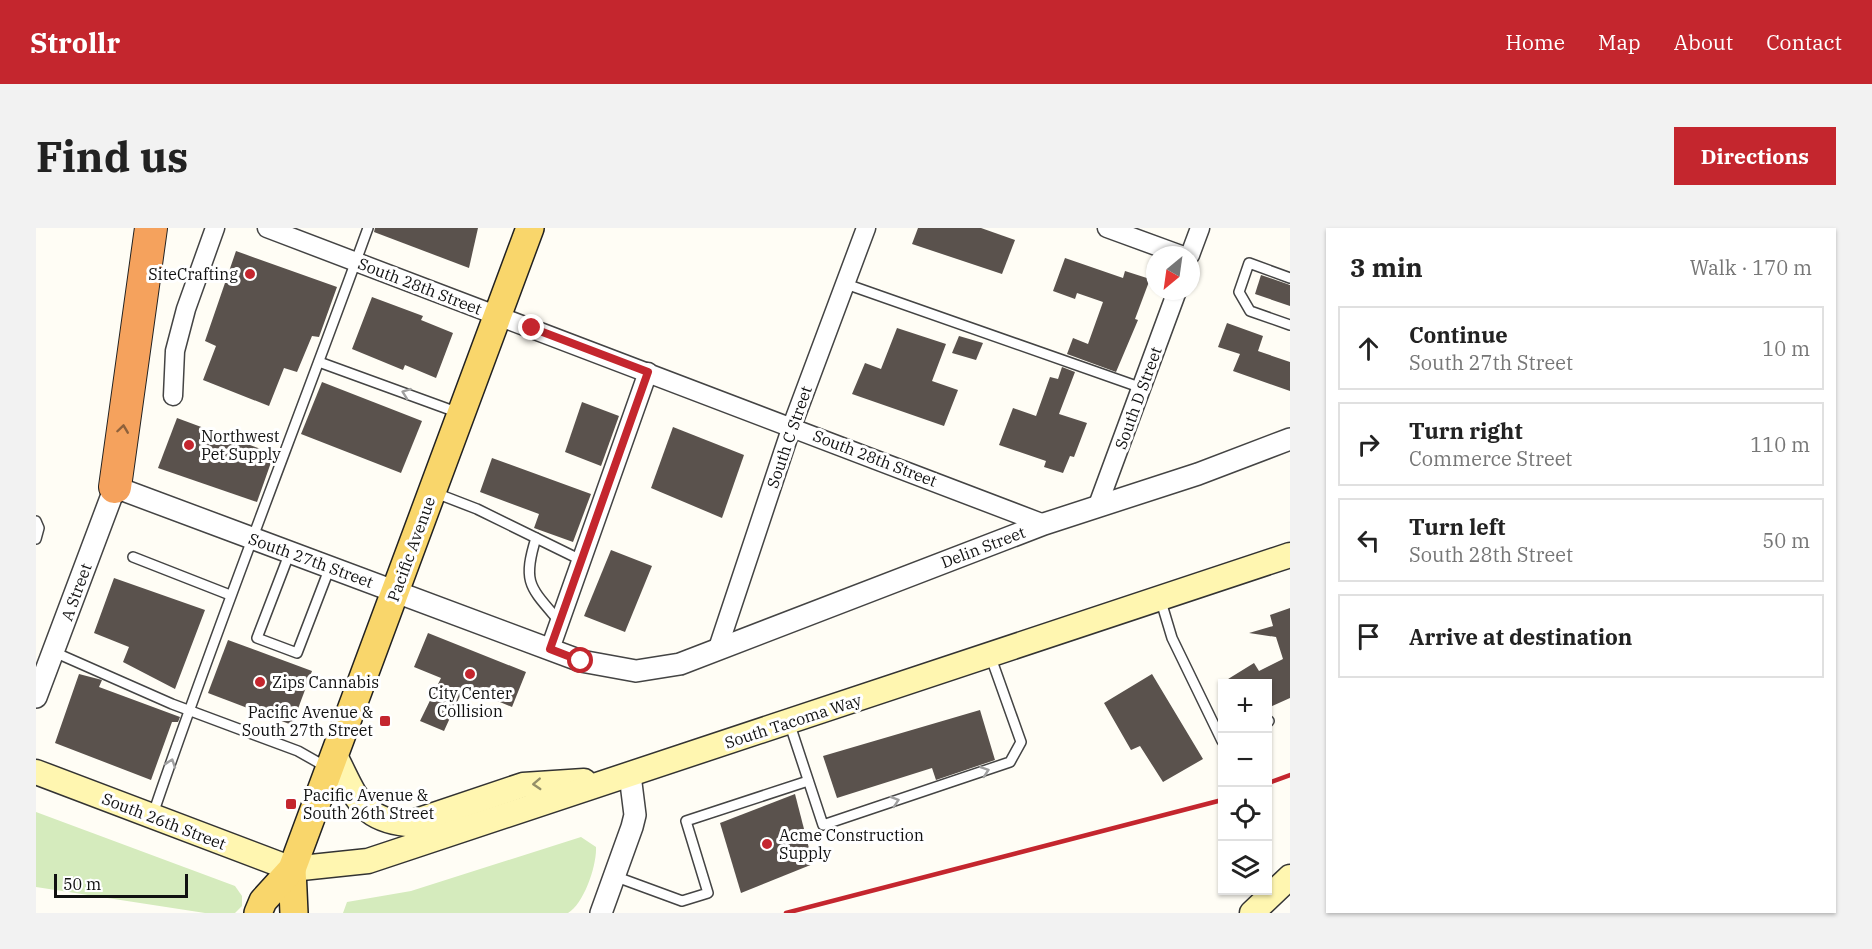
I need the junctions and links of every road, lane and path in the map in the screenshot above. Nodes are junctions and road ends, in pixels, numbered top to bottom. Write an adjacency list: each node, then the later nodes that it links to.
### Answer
1 (151, 228): 24 (highway, one-way to 1)
2 (215, 228): 20 (street)
3 (267, 228): 11 (street, South 28th Street)
4 (368, 228): 11 (lane)
5 (530, 228): 15 (main road, Pacific Avenue)
6 (866, 228): 13 (street, South C Street)
7 (1107, 228): 9 (street)
8 (1200, 228): 10 (street)
9 (1156, 246)
10 (1193, 246)
11 (356, 262): 15 (street, South 28th Street); 17 (lane)
12 (1290, 278): 16 (lane)
13 (846, 284): 19 (lane); 22 (street, South C Street)
14 (1174, 300): 19 (street, South D Street)
15 (498, 316): 18 (street, South 28th Street); 21 (main road, Pacific Avenue)
16 (1290, 325)
17 (319, 362): 21 (lane, one-way to 17); 31 (lane)
18 (648, 372): 22 (street, South 28th Street); 35 (street)
19 (1142, 388): 26 (street, South D Street)
20 (173, 396)
21 (461, 414): 25 (main road, Pacific Avenue)
22 (792, 426): 28 (street, South 28th Street); 41 (street, South C Street)
23 (1290, 439): 26 (street, Delin Street)
24 (115, 487): 31 (street, South 27th Street); 43 (street, A Street)
25 (432, 491): 29 (lane); 37 (main road, Pacific Avenue)
26 (1098, 506): 28 (street, Delin Street)
27 (36, 521): 30 (lane)
28 (1044, 524): 41 (street, Delin Street)
29 (536, 538): 35 (lane); 40 (lane)
30 (36, 539)
31 (254, 539): 32 (street, South 27th Street); 38 (lane)
32 (290, 552): 36 (street, South 27th Street); 36 (lane)
33 (1290, 555): 39 (main road, South Tacoma Way)
34 (133, 557): 38 (lane)
35 (581, 560): 40 (street)
36 (330, 567): 37 (street, South 27th Street)
37 (395, 591): 42 (street, South 27th Street); 50 (main road, Pacific Avenue)
38 (230, 595): 47 (lane)
39 (1160, 598): 44 (main road, South Tacoma Way); 49 (lane)
40 (560, 621): 42 (street)
41 (718, 648): 45 (street, Delin Street)
42 (550, 649): 45 (street, South 27th Street)
43 (54, 652): 46 (street, A Street); 47 (lane)
44 (990, 655): 48 (main road, South Tacoma Way); 53 (lane, one-way to 44)
45 (680, 664)
46 (36, 698)
47 (188, 710): 50 (lane); 54 (lane, one-way to 47)
48 (789, 722): 52 (main road, South Tacoma Way); 53 (lane)
49 (1218, 733)
50 (332, 761): 52 (main road, one-way to 50); 55 (main road, Pacific Avenue)
51 (36, 772): 54 (main road, South 26th Street)
52 (623, 777): 55 (main road, South Tacoma Way); 56 (street)
53 (808, 781): 56 (lane)
54 (152, 816): 55 (main road, South 26th Street)
55 (292, 869): 58 (main road, Pacific Avenue); 59 (main road, Pacific Avenue)
56 (614, 876): 60 (street)
57 (1290, 877): 61 (main road)
58 (258, 913)
59 (294, 913)
60 (601, 913)
61 (1252, 913)

